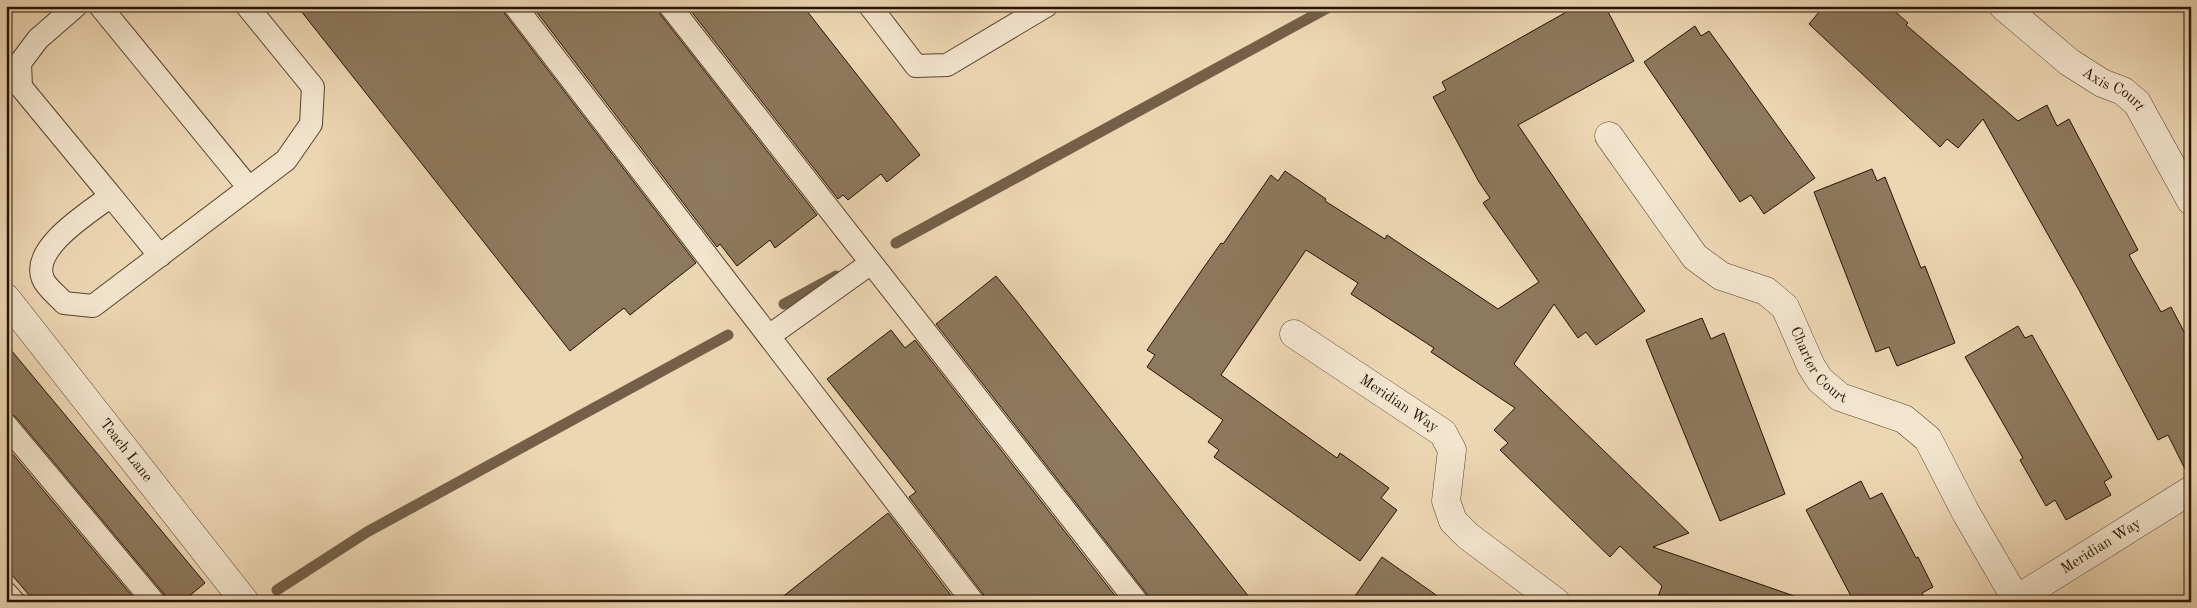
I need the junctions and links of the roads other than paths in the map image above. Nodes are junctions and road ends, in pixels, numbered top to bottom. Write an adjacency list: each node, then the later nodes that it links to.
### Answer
1 (76, 6): 11 (lane)
2 (100, 6): 10 (lane)
3 (247, 6): 10 (lane)
4 (515, 6): 17 (lane)
5 (670, 6): 14 (lane)
6 (870, 6): 7 (lane)
7 (1046, 6)
8 (2003, 6): 12 (street, Axis Court)
9 (1609, 136): 21 (street, Charter Court)
10 (249, 188): 13 (lane)
11 (111, 196): 13 (lane); 13 (lane)
12 (2191, 201)
13 (160, 256)
14 (871, 263): 17 (lane); 26 (lane)
15 (6, 298): 24 (street, Teach Lane)
16 (1294, 334): 27 (street, Meridian Way)
17 (769, 336): 25 (lane)
18 (6, 425): 23 (lane)
19 (2191, 490): 21 (street, Meridian Way)
20 (6, 593): 22 (lane)
21 (2014, 600)
22 (14, 602)
23 (154, 602)
24 (245, 602)
25 (973, 602)
26 (1136, 602)
27 (1556, 602)

